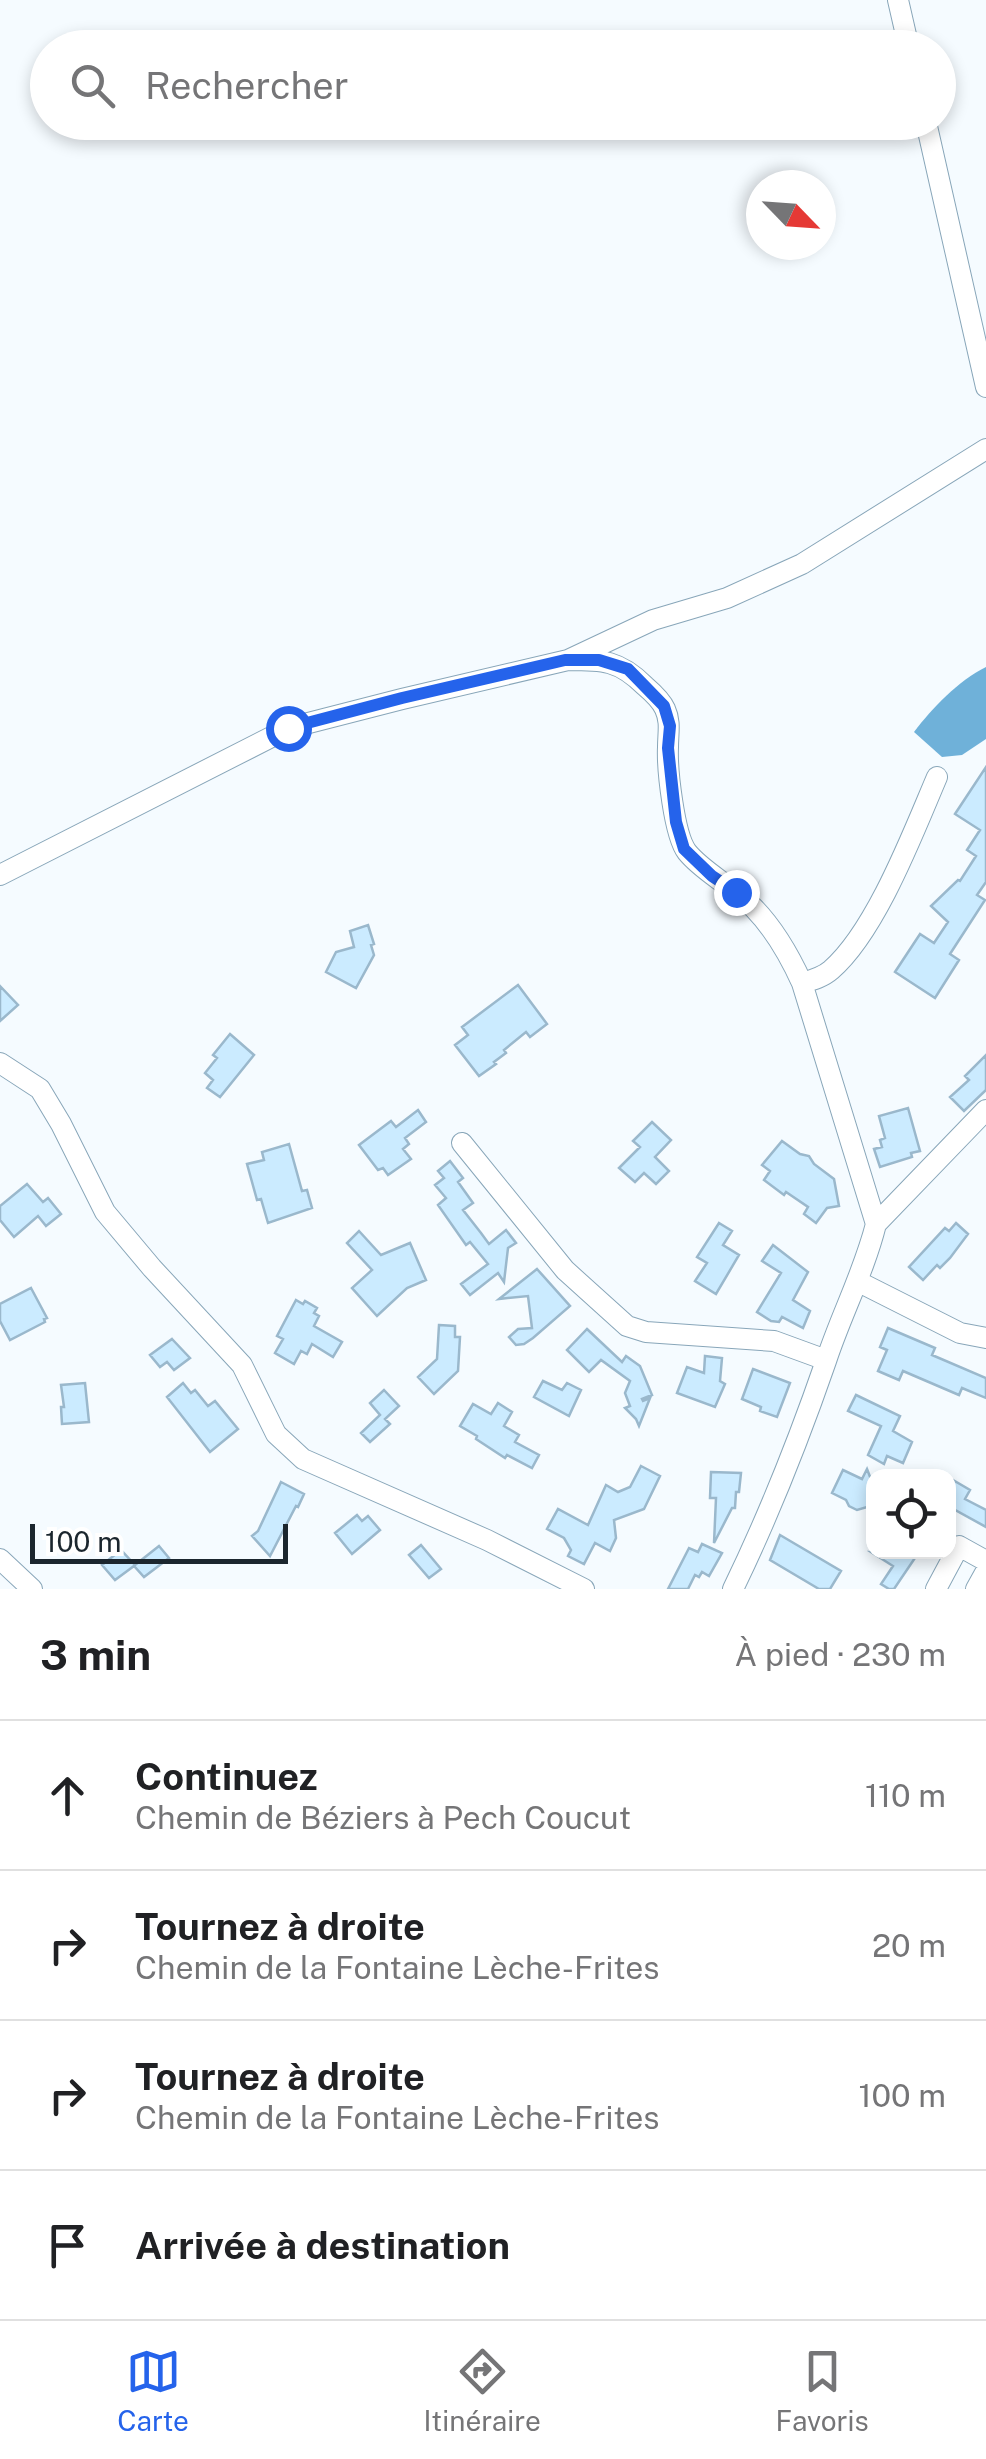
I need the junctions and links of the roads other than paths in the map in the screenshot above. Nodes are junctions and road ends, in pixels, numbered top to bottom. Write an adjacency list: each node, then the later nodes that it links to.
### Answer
1 (898, 0): 2 (street)
2 (905, 30)
3 (930, 140): 4 (street)
4 (986, 388)
5 (986, 449): 6 (street)
6 (568, 660): 8 (street); 9 (street)
7 (936, 777): 9 (street)
8 (0, 875)
9 (802, 983): 13 (street)
10 (0, 1063): 21 (street)
11 (986, 1110): 13 (street)
12 (462, 1143): 16 (street)
13 (876, 1224): 14 (street)
14 (857, 1281): 15 (street); 16 (street)
15 (986, 1338)
16 (826, 1360): 22 (street)
17 (0, 1559): 20 (street)
18 (986, 1561): 23 (street)
19 (986, 1571): 24 (street)
20 (32, 1589)
21 (584, 1589)
22 (733, 1589)
23 (936, 1589)
24 (976, 1589)

